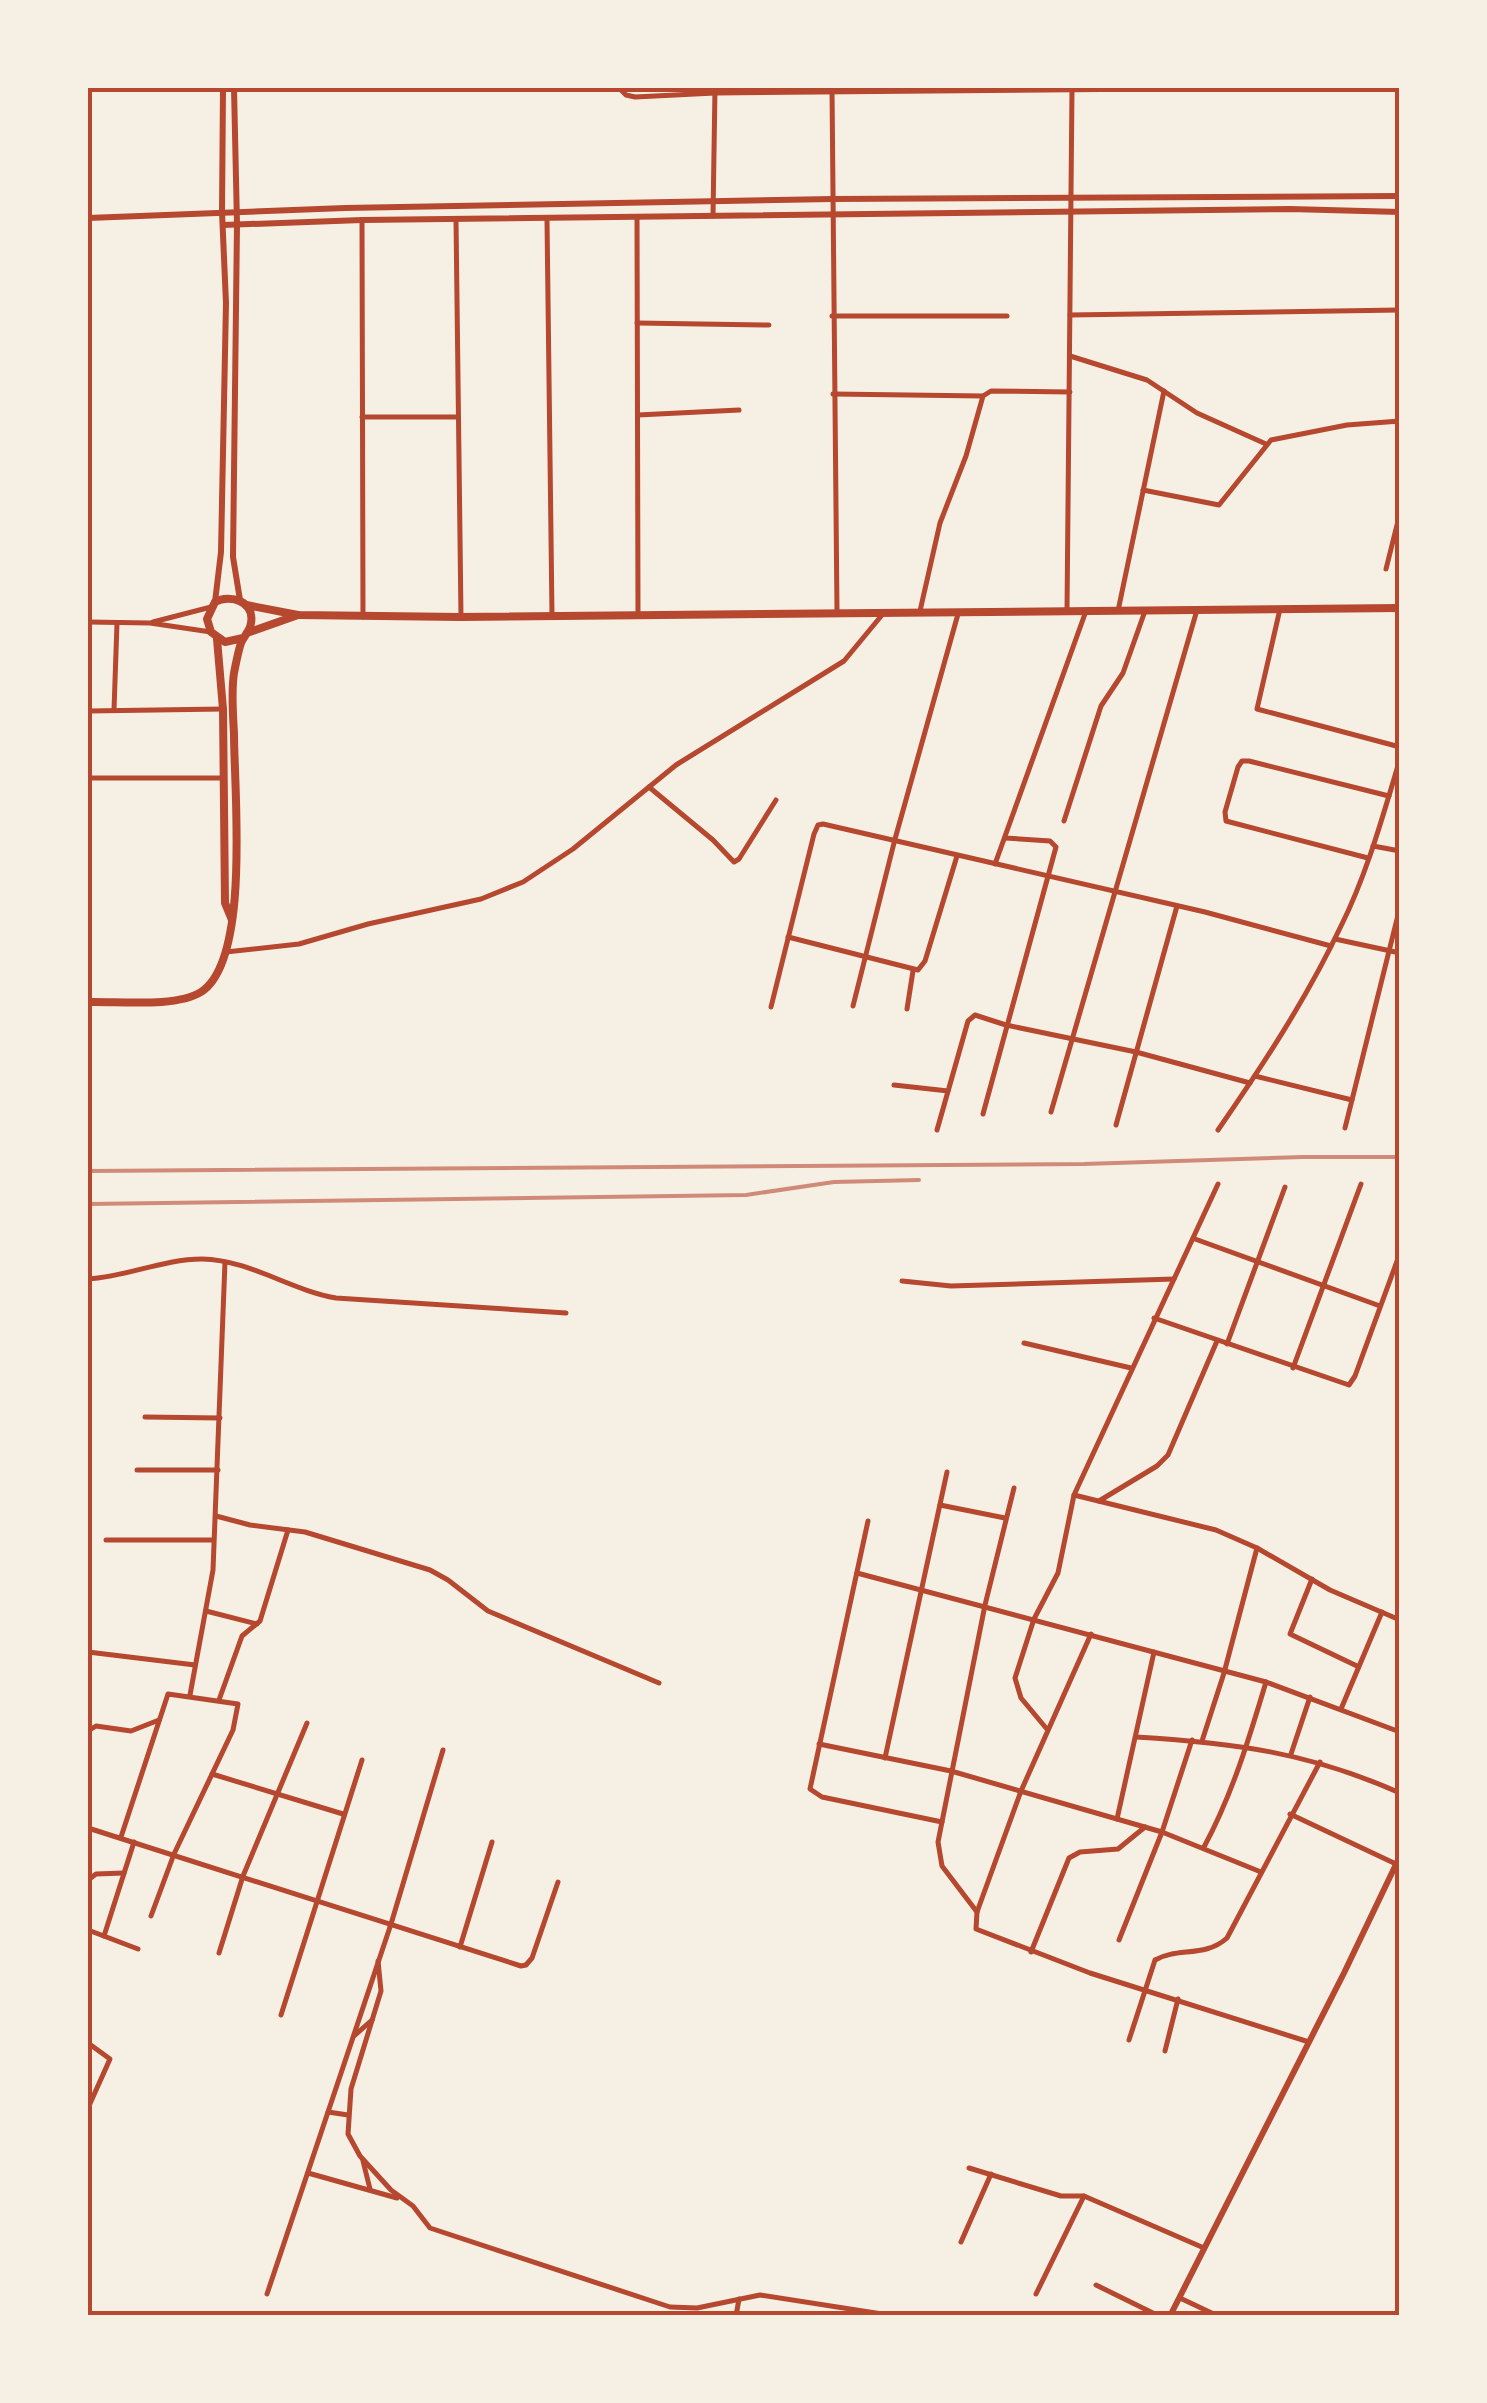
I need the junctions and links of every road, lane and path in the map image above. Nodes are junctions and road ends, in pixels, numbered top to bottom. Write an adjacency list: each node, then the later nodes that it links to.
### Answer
1 (223, 88): 17 (street)
2 (234, 88): 16 (street)
3 (619, 88): 10 (street)
4 (1159, 88): 5 (street); 9 (street)
5 (1284, 88)
6 (1353, 88): 7 (street)
7 (1400, 88)
8 (978, 89): 9 (street); 11 (street)
9 (1072, 89): 13 (street)
10 (715, 90): 11 (street); 15 (street)
11 (832, 90): 14 (street)
12 (1400, 196): 13 (street)
13 (1071, 198): 14 (street); 18 (street)
14 (832, 199): 15 (street); 20 (street)
15 (713, 202): 16 (street); 21 (street)
16 (237, 210): 17 (street); 27 (street)
17 (222, 212): 22 (street); 28 (street)
18 (1071, 212): 19 (street); 20 (street); 32 (street)
19 (1400, 212)
20 (832, 215): 21 (street); 30 (street)
21 (713, 216): 23 (street)
22 (88, 218)
23 (637, 218): 26 (street); 33 (street)
24 (362, 220): 25 (street); 27 (street); 42 (street)
25 (456, 220): 26 (street); 43 (street)
26 (547, 220): 64 (street)
27 (237, 224): 28 (street); 49 (street)
28 (223, 225): 50 (street)
29 (1400, 310): 32 (street)
30 (832, 316): 31 (street); 38 (street)
31 (1007, 316)
32 (1070, 316): 35 (street)
33 (637, 323): 34 (street); 41 (street)
34 (768, 326)
35 (1070, 356): 36 (street); 37 (street)
36 (1164, 391): 45 (street); 46 (street)
37 (1070, 392): 39 (street); 61 (street)
38 (833, 394): 39 (street); 60 (street)
39 (983, 396): 55 (street)
40 (739, 410): 41 (street)
41 (638, 414): 62 (street)
42 (362, 417): 43 (street); 65 (street)
43 (457, 417): 66 (street)
44 (1400, 421): 45 (street)
45 (1266, 444): 46 (street)
46 (1143, 490): 58 (street)
47 (1400, 513): 48 (street)
48 (1386, 570)
49 (243, 603): 50 (main road); 63 (main road); 71 (main road)
50 (213, 605): 69 (street); 70 (main road)
51 (1400, 608): 52 (main road)
52 (1280, 609): 54 (main road); 75 (street)
53 (886, 610): 55 (main road); 60 (main road); 80 (street)
54 (1196, 610): 59 (main road); 92 (street)
55 (920, 611): 56 (main road)
56 (958, 611): 61 (main road); 85 (street)
57 (1086, 611): 58 (main road); 61 (main road); 84 (street)
58 (1118, 611): 59 (main road)
59 (1145, 611): 83 (street)
60 (837, 612): 62 (main road)
61 (1067, 612)
62 (638, 613): 64 (main road)
63 (298, 615): 65 (main road); 71 (main road)
64 (552, 615): 66 (main road)
65 (363, 617): 66 (main road)
66 (461, 617)
67 (88, 622): 68 (street)
68 (117, 622): 69 (street); 74 (street)
69 (150, 623): 70 (street)
70 (214, 636): 71 (main road); 72 (main road)
71 (245, 636): 95 (main road)
72 (223, 710): 74 (street); 78 (main road)
73 (88, 711): 74 (street)
74 (114, 711)
75 (1400, 747)
76 (1400, 759): 79 (street)
77 (88, 778): 78 (street)
78 (224, 778): 95 (main road)
79 (1396, 784): 81 (street)
80 (649, 787): 82 (street); 100 (street)
81 (1389, 796): 86 (street); 89 (street)
82 (776, 800)
83 (1064, 821)
84 (1005, 838): 90 (street); 91 (street)
85 (895, 839): 88 (street); 96 (street); 102 (street)
86 (1373, 846): 87 (street); 89 (street)
87 (1400, 852)
88 (957, 856): 90 (street); 103 (street)
89 (1368, 858): 97 (street)
90 (996, 864): 91 (street)
91 (1048, 876): 92 (street); 108 (street)
92 (1113, 891): 93 (street); 109 (street)
93 (1177, 906): 98 (street); 110 (street)
94 (1400, 907): 99 (street)
95 (232, 920): 100 (main road)
96 (788, 938): 102 (street); 106 (street)
97 (1335, 939): 98 (street); 99 (street)
98 (1331, 946): 111 (street)
99 (1390, 951): 101 (street); 114 (street)
100 (226, 952): 104 (main road)
101 (1400, 953)
102 (865, 958): 103 (street); 105 (street)
103 (914, 970): 107 (street)
104 (88, 1002)
105 (853, 1006)
106 (771, 1008)
107 (907, 1009)
108 (1006, 1025): 109 (street); 113 (street); 116 (street)
109 (1072, 1040): 110 (street); 115 (street)
110 (1136, 1052): 111 (street); 117 (street)
111 (1252, 1080): 114 (street); 120 (street)
112 (894, 1085): 113 (street)
113 (948, 1091): 119 (street)
114 (1352, 1100): 118 (street)
115 (1051, 1112)
116 (982, 1114)
117 (1116, 1125)
118 (1345, 1128)
119 (938, 1130)
120 (1218, 1130)
121 (1218, 1184): 124 (street)
122 (1360, 1184): 131 (street)
123 (1284, 1187): 127 (street)
124 (1195, 1239): 127 (street); 129 (street)
125 (1400, 1253): 132 (street)
126 (225, 1262): 128 (street); 133 (street); 141 (street)
127 (1257, 1262): 131 (street); 137 (street)
128 (88, 1279)
129 (1174, 1279): 130 (street); 134 (street)
130 (902, 1281)
131 (1322, 1285): 132 (street); 139 (street)
132 (1381, 1306): 139 (street)
133 (566, 1313)
134 (1154, 1318): 135 (street); 138 (street)
135 (1217, 1341): 137 (street); 147 (street)
136 (1024, 1342): 138 (street)
137 (1227, 1344): 139 (street)
138 (1131, 1368): 146 (street)
139 (1293, 1368)
140 (145, 1417): 141 (street)
141 (220, 1418): 143 (street)
142 (137, 1470): 143 (street)
143 (218, 1470): 149 (street)
144 (946, 1472): 148 (street)
145 (1014, 1488): 150 (street)
146 (1074, 1495): 147 (street); 162 (street)
147 (1096, 1503): 155 (street)
148 (940, 1505): 150 (street); 158 (street)
149 (216, 1516): 152 (street); 154 (street)
150 (1006, 1518): 159 (street)
151 (868, 1521): 156 (street)
152 (288, 1529): 164 (street); 171 (street)
153 (106, 1540): 154 (street)
154 (215, 1540): 160 (street)
155 (1257, 1548): 157 (street); 170 (street)
156 (857, 1573): 158 (street); 185 (street)
157 (1312, 1579): 161 (street); 169 (street)
158 (922, 1588): 159 (street); 189 (street)
159 (985, 1605): 162 (street); 192 (street)
160 (206, 1612): 164 (street); 168 (street)
161 (1382, 1612): 163 (street); 169 (street)
162 (1034, 1619): 165 (street); 180 (street)
163 (1400, 1620)
164 (258, 1624): 175 (street)
165 (1091, 1634): 167 (street); 180 (street)
166 (88, 1652): 168 (street)
167 (1154, 1652): 170 (street); 182 (street)
168 (196, 1665): 173 (street)
169 (1357, 1666): 176 (street)
170 (1224, 1673): 172 (street); 184 (street)
171 (659, 1682)
172 (1266, 1682): 174 (street); 186 (street)
173 (190, 1695): 175 (street); 177 (street)
174 (1310, 1697): 176 (street); 188 (street)
175 (219, 1700): 193 (street)
176 (1341, 1709): 181 (street)
177 (159, 1720): 179 (street); 204 (street)
178 (307, 1723): 196 (street)
179 (90, 1726)
180 (1048, 1729): 194 (street)
181 (1400, 1732)
182 (1136, 1736): 183 (street); 199 (street)
183 (1192, 1740): 184 (street); 203 (street)
184 (1202, 1741): 186 (street)
185 (819, 1744): 189 (street); 200 (street)
186 (1247, 1747): 188 (street); 207 (street)
187 (443, 1750): 218 (street)
188 (1291, 1754): 191 (street)
189 (885, 1759): 192 (street)
190 (362, 1760): 198 (street)
191 (1320, 1762): 195 (street); 197 (street)
192 (952, 1770): 194 (street); 200 (street)
193 (212, 1774): 196 (street); 208 (street)
194 (1021, 1791): 199 (street); 216 (street)
195 (1400, 1793)
196 (276, 1794): 198 (street); 212 (street)
197 (1290, 1814): 209 (street); 211 (street)
198 (345, 1815): 215 (street)
199 (1117, 1819): 201 (street)
200 (942, 1822): 216 (street)
201 (1146, 1827): 203 (street); 224 (street)
202 (88, 1828): 204 (street)
203 (1162, 1832): 207 (street); 221 (street)
204 (121, 1838): 205 (street)
205 (134, 1842): 208 (street); 210 (street)
206 (492, 1842): 222 (street)
207 (1203, 1849): 211 (street)
208 (174, 1854): 212 (street); 217 (street)
209 (1398, 1860): 233 (street)
210 (124, 1872): 213 (street); 220 (street)
211 (1261, 1872): 227 (street)
212 (244, 1876): 215 (street); 225 (street)
213 (88, 1880)
214 (558, 1882): 222 (street)
215 (317, 1900): 218 (street); 229 (street)
216 (976, 1912): 224 (street)
217 (152, 1916)
218 (391, 1924): 222 (street); 226 (street)
219 (88, 1930): 220 (street)
220 (104, 1936): 223 (street)
221 (1119, 1940)
222 (460, 1947)
223 (138, 1949)
224 (1031, 1952): 227 (street)
225 (220, 1953)
226 (378, 1960): 230 (street); 231 (street)
227 (1144, 1988): 228 (street); 232 (street)
228 (1178, 1999): 233 (street); 235 (street)
229 (280, 2016)
230 (373, 2019): 231 (street); 238 (street)
231 (352, 2038): 237 (street)
232 (1128, 2040)
233 (1309, 2042): 247 (street)
234 (88, 2043): 236 (street)
235 (1164, 2051)
236 (88, 2108)
237 (328, 2112): 238 (street); 241 (street)
238 (348, 2115): 239 (street)
239 (362, 2158): 243 (street); 245 (street)
240 (968, 2168): 242 (street)
241 (308, 2173): 243 (street); 249 (street)
242 (991, 2174): 244 (street); 246 (street)
243 (371, 2191): 245 (street)
244 (1084, 2196): 247 (street); 250 (street)
245 (404, 2200): 252 (street)
246 (961, 2242)
247 (1204, 2248): 251 (street)
248 (1096, 2285): 255 (street)
249 (267, 2294)
250 (1036, 2294)
251 (1180, 2298): 256 (street); 257 (street)
252 (739, 2299): 253 (street); 254 (street)
253 (736, 2316)
254 (895, 2316)
255 (1158, 2316)
256 (1170, 2316)
257 (1218, 2316)

